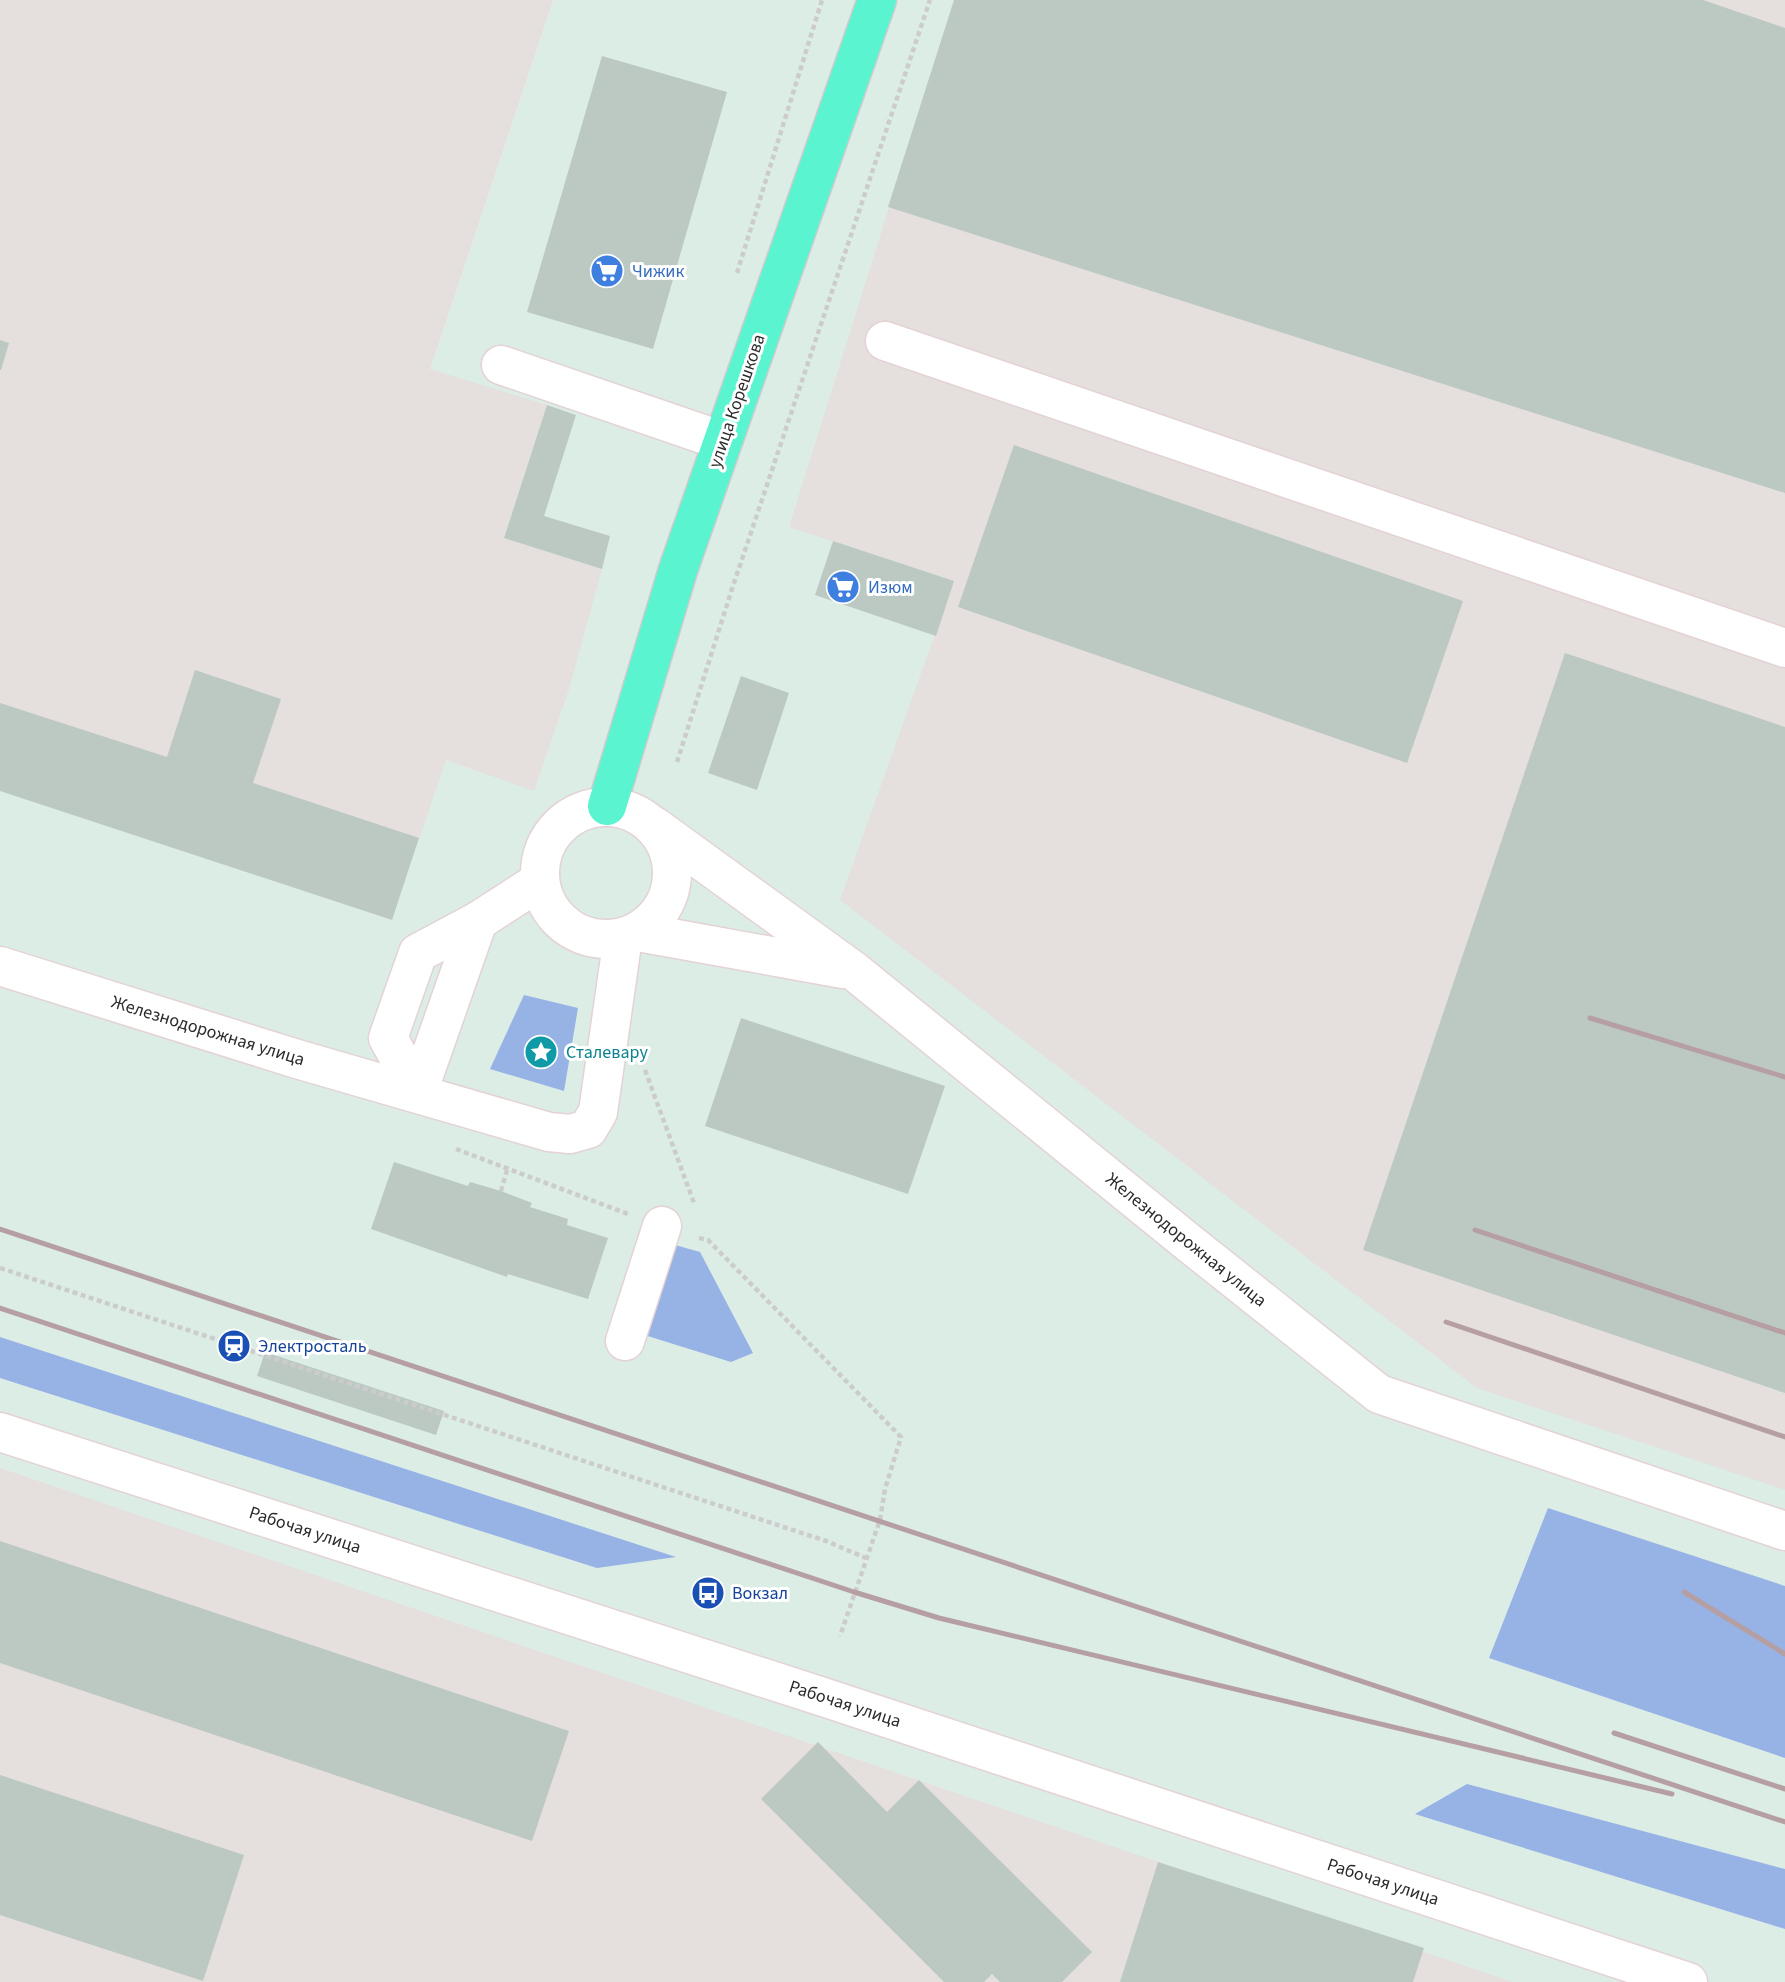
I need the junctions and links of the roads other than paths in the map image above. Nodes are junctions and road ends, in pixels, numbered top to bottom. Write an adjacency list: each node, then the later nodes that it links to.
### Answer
1 (877, 0): 4 (main road, улица Корешкова)
2 (885, 341): 5 (street)
3 (501, 365): 4 (street)
4 (723, 441): 6 (main road, улица Корешкова)
5 (1785, 648)
6 (607, 806): 7 (street); 8 (street)
7 (654, 826): 9 (street); 11 (street, Железнодорожная улица)
8 (540, 881): 9 (street); 12 (street)
9 (631, 935): 11 (street); 12 (street, Железнодорожная улица)
10 (0, 966): 12 (street, Железнодорожная улица)
11 (854, 971): 16 (street, Железнодорожная улица)
12 (418, 1092)
13 (662, 1226): 14 (street)
14 (625, 1341)
15 (0, 1432): 17 (street, Рабочая улица)
16 (1785, 1531)
17 (1688, 1982)

